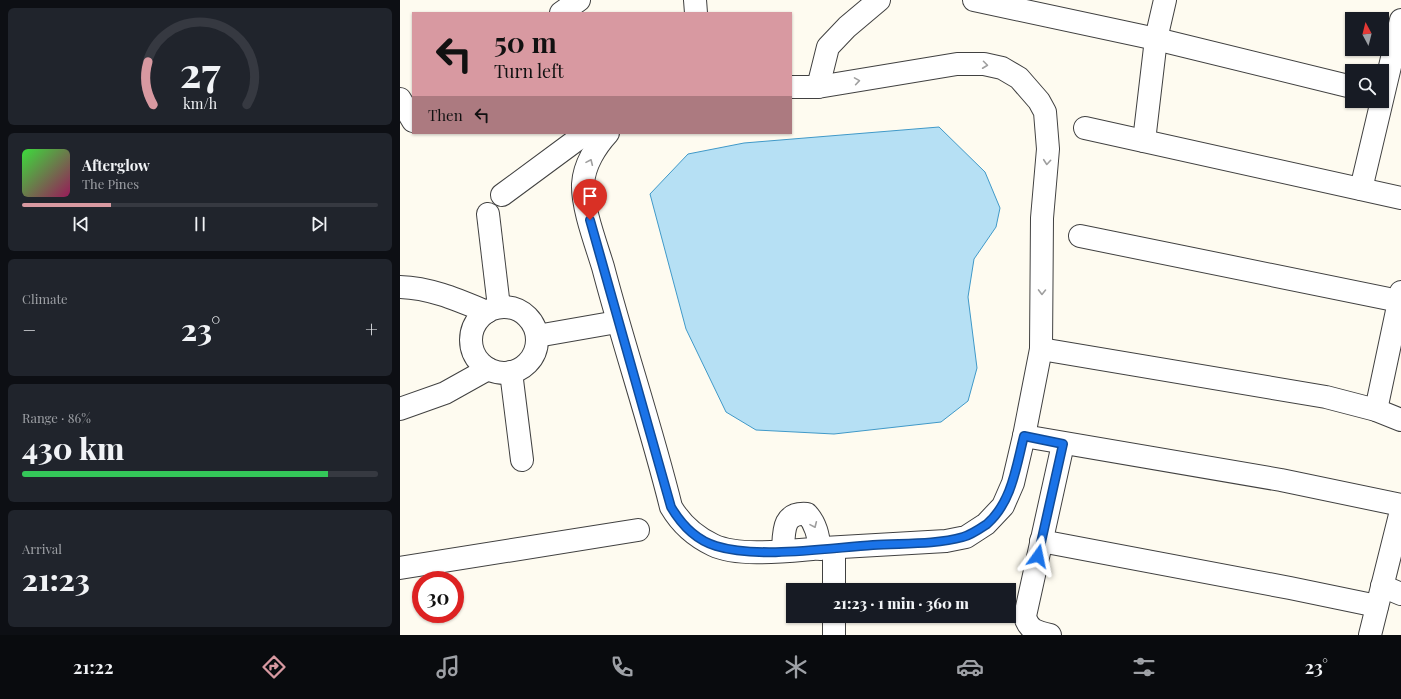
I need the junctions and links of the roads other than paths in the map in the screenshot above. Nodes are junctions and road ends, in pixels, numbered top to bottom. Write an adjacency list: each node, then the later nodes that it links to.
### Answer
1 (579, 0): 6 (street)
2 (694, 0): 7 (street)
3 (879, 0): 12 (street)
4 (974, 0): 9 (street)
5 (1165, 0): 9 (street)
6 (562, 12)
7 (696, 12)
8 (1401, 20): 13 (street)
9 (1156, 39): 10 (street); 22 (street)
10 (1345, 85)
11 (792, 87): 12 (street)
12 (818, 87): 33 (street, one-way to 33)
13 (1389, 96)
14 (400, 99): 16 (street)
15 (1385, 108): 23 (street)
16 (412, 120)
17 (412, 125): 19 (street)
18 (1085, 128): 22 (street)
19 (400, 131)
20 (585, 134): 24 (street)
21 (607, 134): 31 (street, one-way to 21)
22 (1144, 141): 23 (street)
23 (1361, 189): 25 (street)
24 (502, 195)
25 (1401, 198)
26 (488, 214): 30 (street)
27 (1080, 236): 29 (street)
28 (400, 287): 30 (street)
29 (1400, 296): 34 (street)
30 (493, 309): 32 (street); 35 (street)
31 (618, 322): 32 (street); 48 (street)
32 (537, 336): 36 (street)
33 (1041, 350): 38 (street); 40 (street)
34 (1394, 360): 38 (street)
35 (488, 369): 36 (street); 37 (street)
36 (511, 372): 42 (street)
37 (400, 409)
38 (1376, 410): 39 (street)
39 (1401, 420)
40 (1024, 436): 41 (street); 47 (street)
41 (1063, 444): 43 (street); 46 (street)
42 (522, 460)
43 (1401, 505)
44 (1401, 511): 51 (street)
45 (638, 530): 49 (street)
46 (1041, 542): 51 (street); 54 (street)
47 (827, 548): 48 (street); 48 (street, one-way to 47); 50 (street)
48 (783, 551)
49 (400, 568)
50 (833, 583)
51 (1387, 595): 55 (street)
52 (834, 623): 53 (street)
53 (834, 635)
54 (1050, 635)
55 (1370, 635)

